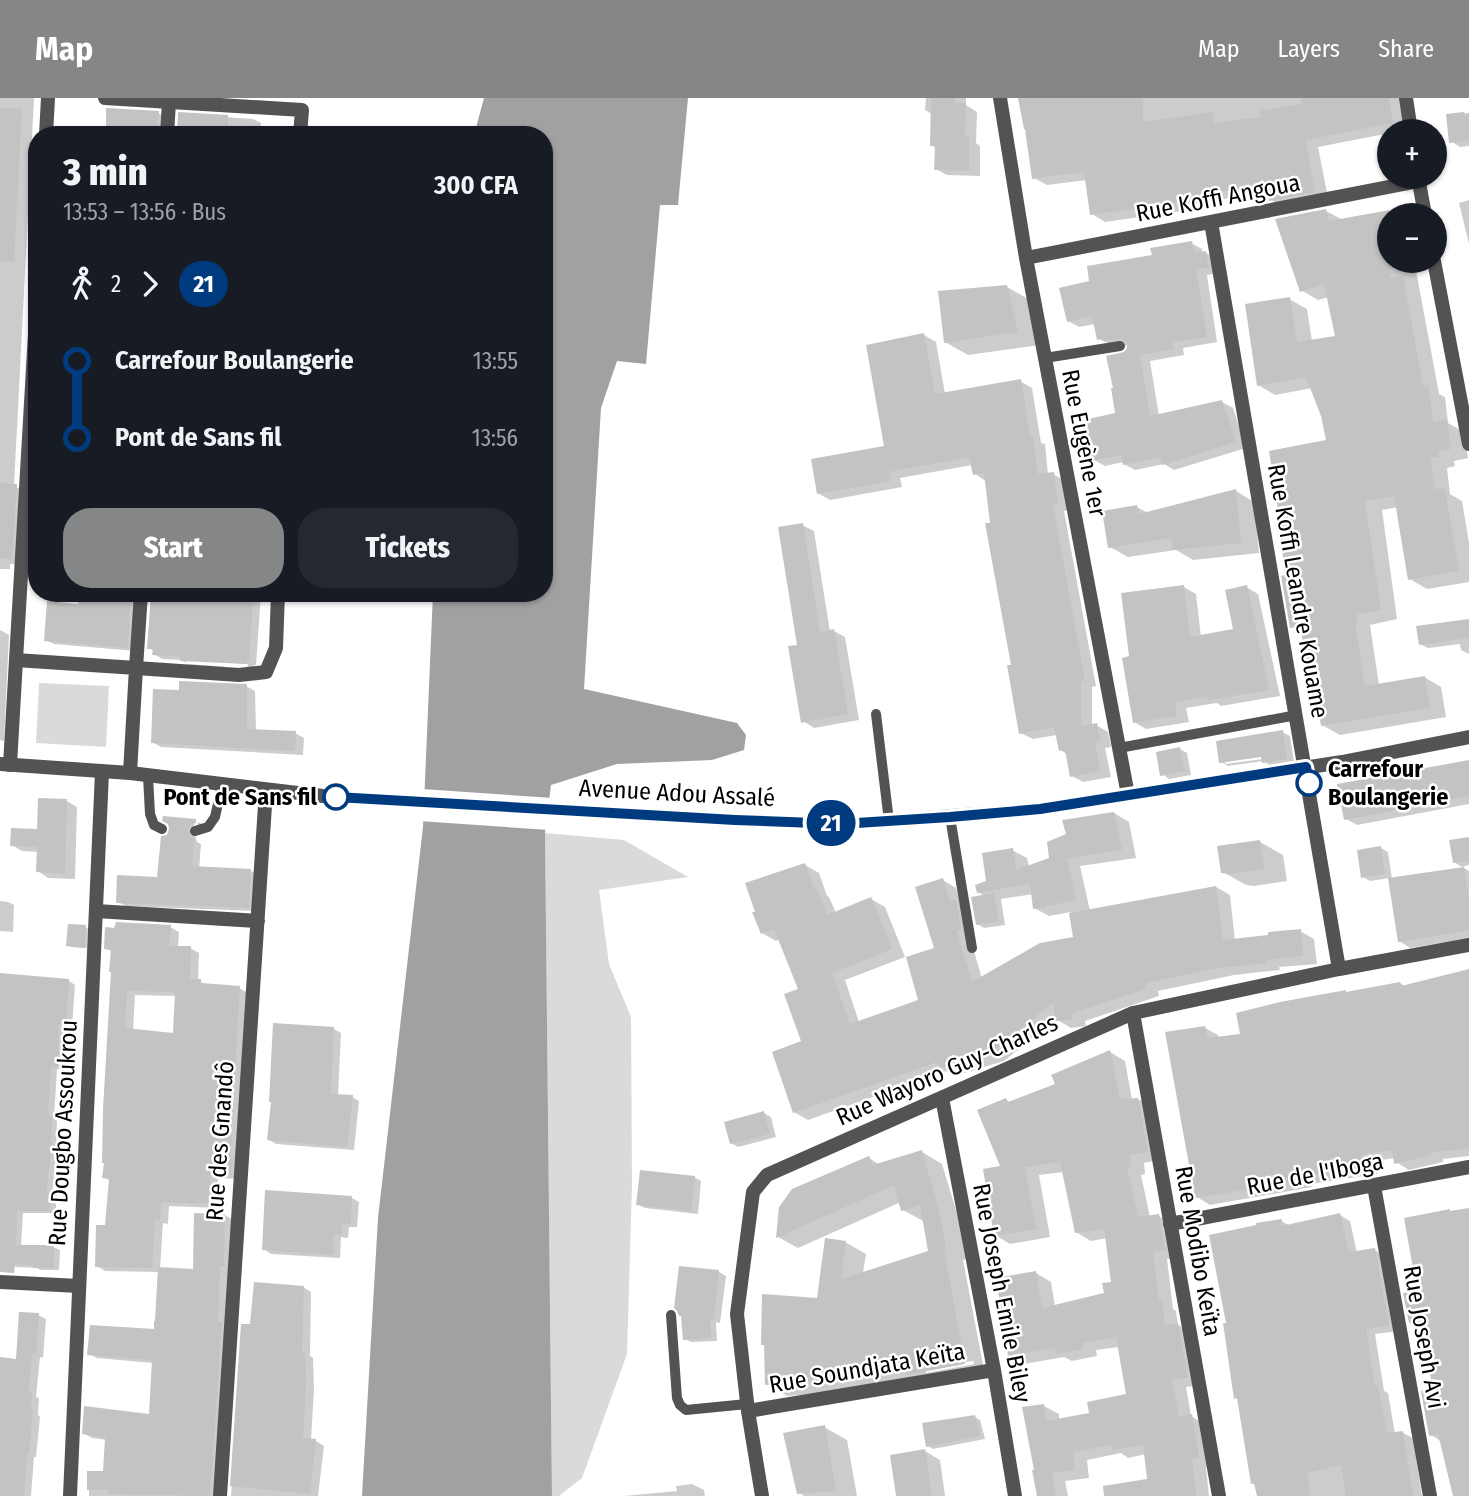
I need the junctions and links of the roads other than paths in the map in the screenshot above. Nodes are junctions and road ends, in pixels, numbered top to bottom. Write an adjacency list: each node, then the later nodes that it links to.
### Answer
1 (48, 98): 7 (street)
2 (105, 98): 5 (street)
3 (1000, 98): 12 (street, Rue Eugène 1er)
4 (1406, 98): 6 (street)
5 (169, 102): 8 (street); 9 (street)
6 (1409, 119)
7 (46, 126)
8 (168, 126)
9 (301, 126)
10 (1377, 188): 11 (street, Rue Koffi Angoua)
11 (1211, 222): 12 (street, Rue Koffi Angoua); 23 (street, Rue Koffi Leandre Kouame)
12 (1026, 258): 15 (street, Rue Eugène 1er)
13 (1436, 273): 16 (street)
14 (1120, 346): 15 (lane)
15 (1045, 358): 25 (street, Rue Eugène 1er)
16 (1469, 444)
17 (28, 454): 20 (street)
18 (140, 602): 21 (street)
19 (278, 602): 21 (street)
20 (16, 660): 21 (street); 26 (street)
21 (136, 668): 29 (street)
22 (876, 714): 35 (lane)
23 (1297, 715): 25 (lane); 27 (street, Rue Koffi Leandre Kouame)
24 (1469, 737): 27 (street, Avenue Adou Assalé)
25 (1119, 748): 33 (street, Rue Eugène 1er)
26 (5, 764): 28 (street, Avenue Adou Assalé)
27 (1306, 767): 33 (street, Avenue Adou Assalé); 42 (street, Rue Koffi Leandre Kouame)
28 (102, 772): 29 (street, Avenue Adou Assalé); 38 (street, Rue Dougbo Assoukrou)
29 (131, 773): 30 (street, Avenue Adou Assalé)
30 (148, 776): 31 (street, Avenue Adou Assalé); 36 (lane)
31 (222, 785): 32 (street, Avenue Adou Assalé); 37 (lane)
32 (266, 790): 35 (street, Avenue Adou Assalé); 39 (street, Rue des Gnandô)
33 (1128, 795): 34 (street, Avenue Adou Assalé)
34 (950, 817): 35 (street, Avenue Adou Assalé); 41 (lane)
35 (888, 821)
36 (162, 828)
37 (195, 831)
38 (96, 911): 39 (street); 49 (street, Rue Dougbo Assoukrou)
39 (258, 921): 54 (street, Rue des Gnandô)
40 (1469, 945): 42 (street, Rue Wayoro Guy-Charles)
41 (972, 948)
42 (1339, 968): 43 (street, Rue Wayoro Guy-Charles)
43 (1133, 1013): 44 (street, Rue Wayoro Guy-Charles); 47 (street, Rue Modibo Keïta)
44 (942, 1098): 51 (street, Rue Joseph Emile Biley); 52 (street, Rue Wayoro Guy-Charles)
45 (1469, 1167): 46 (street, Rue de l'Iboga)
46 (1374, 1186): 47 (street, Rue de l'Iboga); 58 (street, Rue Joseph Avi)
47 (1170, 1224): 57 (street, Rue Modibo Keïta)
48 (0, 1282): 49 (street)
49 (79, 1286): 53 (street, Rue Dougbo Assoukrou)
50 (671, 1315): 52 (lane)
51 (994, 1370): 52 (street, Rue Soundjata Keïta); 56 (street, Rue Joseph Emile Biley)
52 (748, 1407): 55 (street, Rue Wayoro Guy-Charles)
53 (70, 1496)
54 (220, 1496)
55 (762, 1496)
56 (1016, 1496)
57 (1219, 1496)
58 (1430, 1496)

